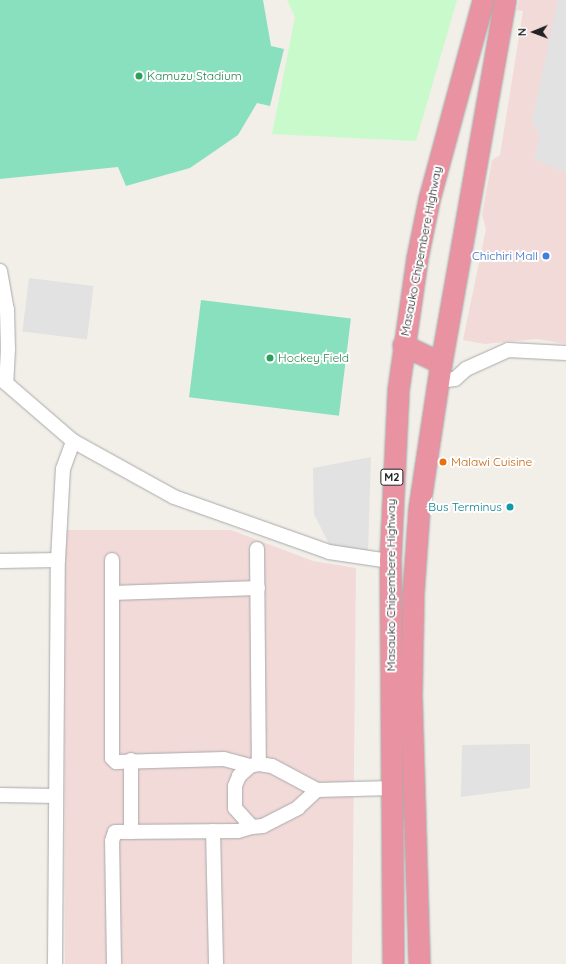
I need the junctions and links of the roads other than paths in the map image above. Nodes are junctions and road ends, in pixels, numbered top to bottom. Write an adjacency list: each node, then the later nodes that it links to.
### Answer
1 (483, 0): 4 (highway, Masauko Chipembere Highway / M2)
2 (505, 0): 6 (highway, Masauko Chipembere Highway)
3 (0, 271): 7 (street)
4 (403, 345): 6 (highway); 12 (highway, Masauko Chipembere Highway / M2)
5 (566, 353): 6 (street)
6 (440, 372): 29 (highway, Masauko Chipembere Highway)
7 (3, 380): 8 (street)
8 (73, 441): 10 (street); 12 (street)
9 (257, 549): 14 (street)
10 (58, 560): 13 (street); 21 (street)
11 (112, 560): 15 (street)
12 (390, 560): 18 (highway, Masauko Chipembere Highway / M2)
13 (0, 561)
14 (258, 588): 15 (street); 17 (street)
15 (112, 593): 16 (street)
16 (131, 760): 17 (street); 24 (street)
17 (254, 765): 19 (street); 22 (street)
18 (393, 788): 19 (street); 28 (highway, Masauko Chipembere Highway / M2)
19 (317, 790): 22 (street)
20 (0, 795): 21 (street)
21 (56, 796): 25 (street)
22 (252, 826): 23 (street)
23 (213, 831): 24 (street); 27 (street)
24 (131, 832): 26 (street)
25 (55, 964)
26 (114, 964)
27 (216, 964)
28 (393, 964)
29 (419, 964)

